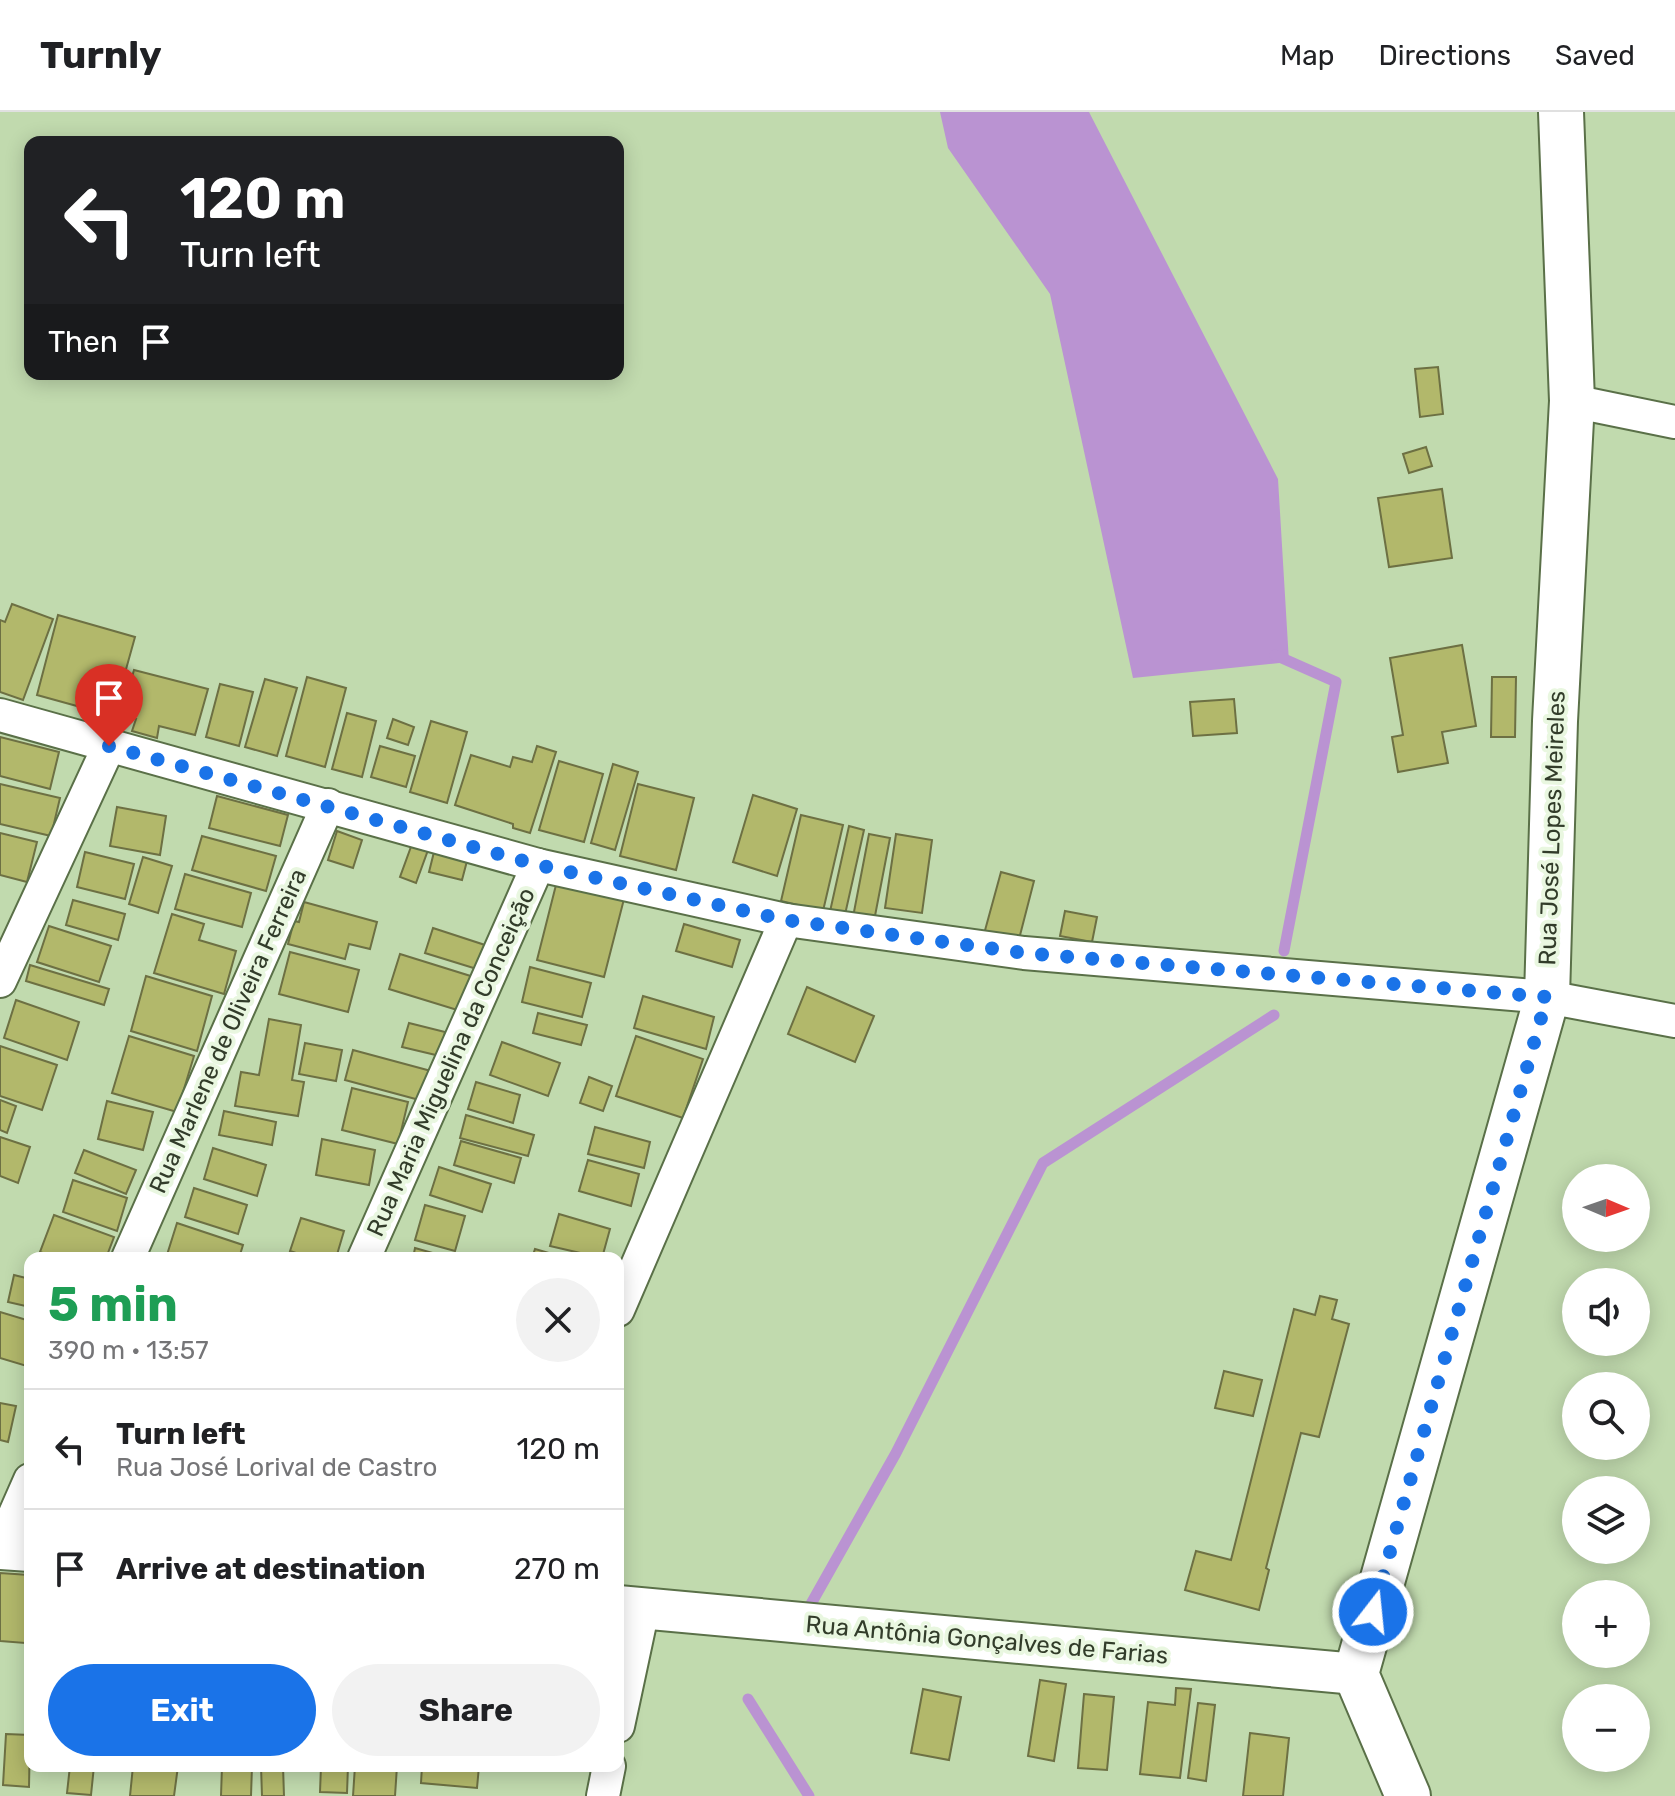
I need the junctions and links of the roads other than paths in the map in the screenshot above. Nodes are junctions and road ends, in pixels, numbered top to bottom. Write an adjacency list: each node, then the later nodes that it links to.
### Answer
1 (1561, 112): 2 (main road, Rua José Lopes Meireles)
2 (1572, 401): 3 (street); 10 (main road, Rua José Lopes Meireles)
3 (1675, 422)
4 (0, 715): 5 (street)
5 (109, 746): 6 (street); 9 (street)
6 (328, 805): 7 (street); 12 (street, Rua Marlene de Oliveira Ferreira)
7 (538, 865): 8 (street); 13 (street, Rua Maria Miguelina da Conceição)
8 (786, 920): 10 (street); 14 (street)
9 (0, 981)
10 (1547, 997): 11 (street); 20 (main road, Rua José Lopes Meireles)
11 (1675, 1021)
12 (131, 1252)
13 (367, 1252)
14 (624, 1296)
15 (24, 1494): 16 (street)
16 (0, 1549): 17 (street)
17 (24, 1551)
18 (631, 1608): 19 (street); 20 (street, Rua Antônia Gonçalves de Farias)
19 (624, 1672)
20 (1356, 1674): 23 (main road)
21 (608, 1772): 22 (street)
22 (603, 1796)
23 (1408, 1796)

